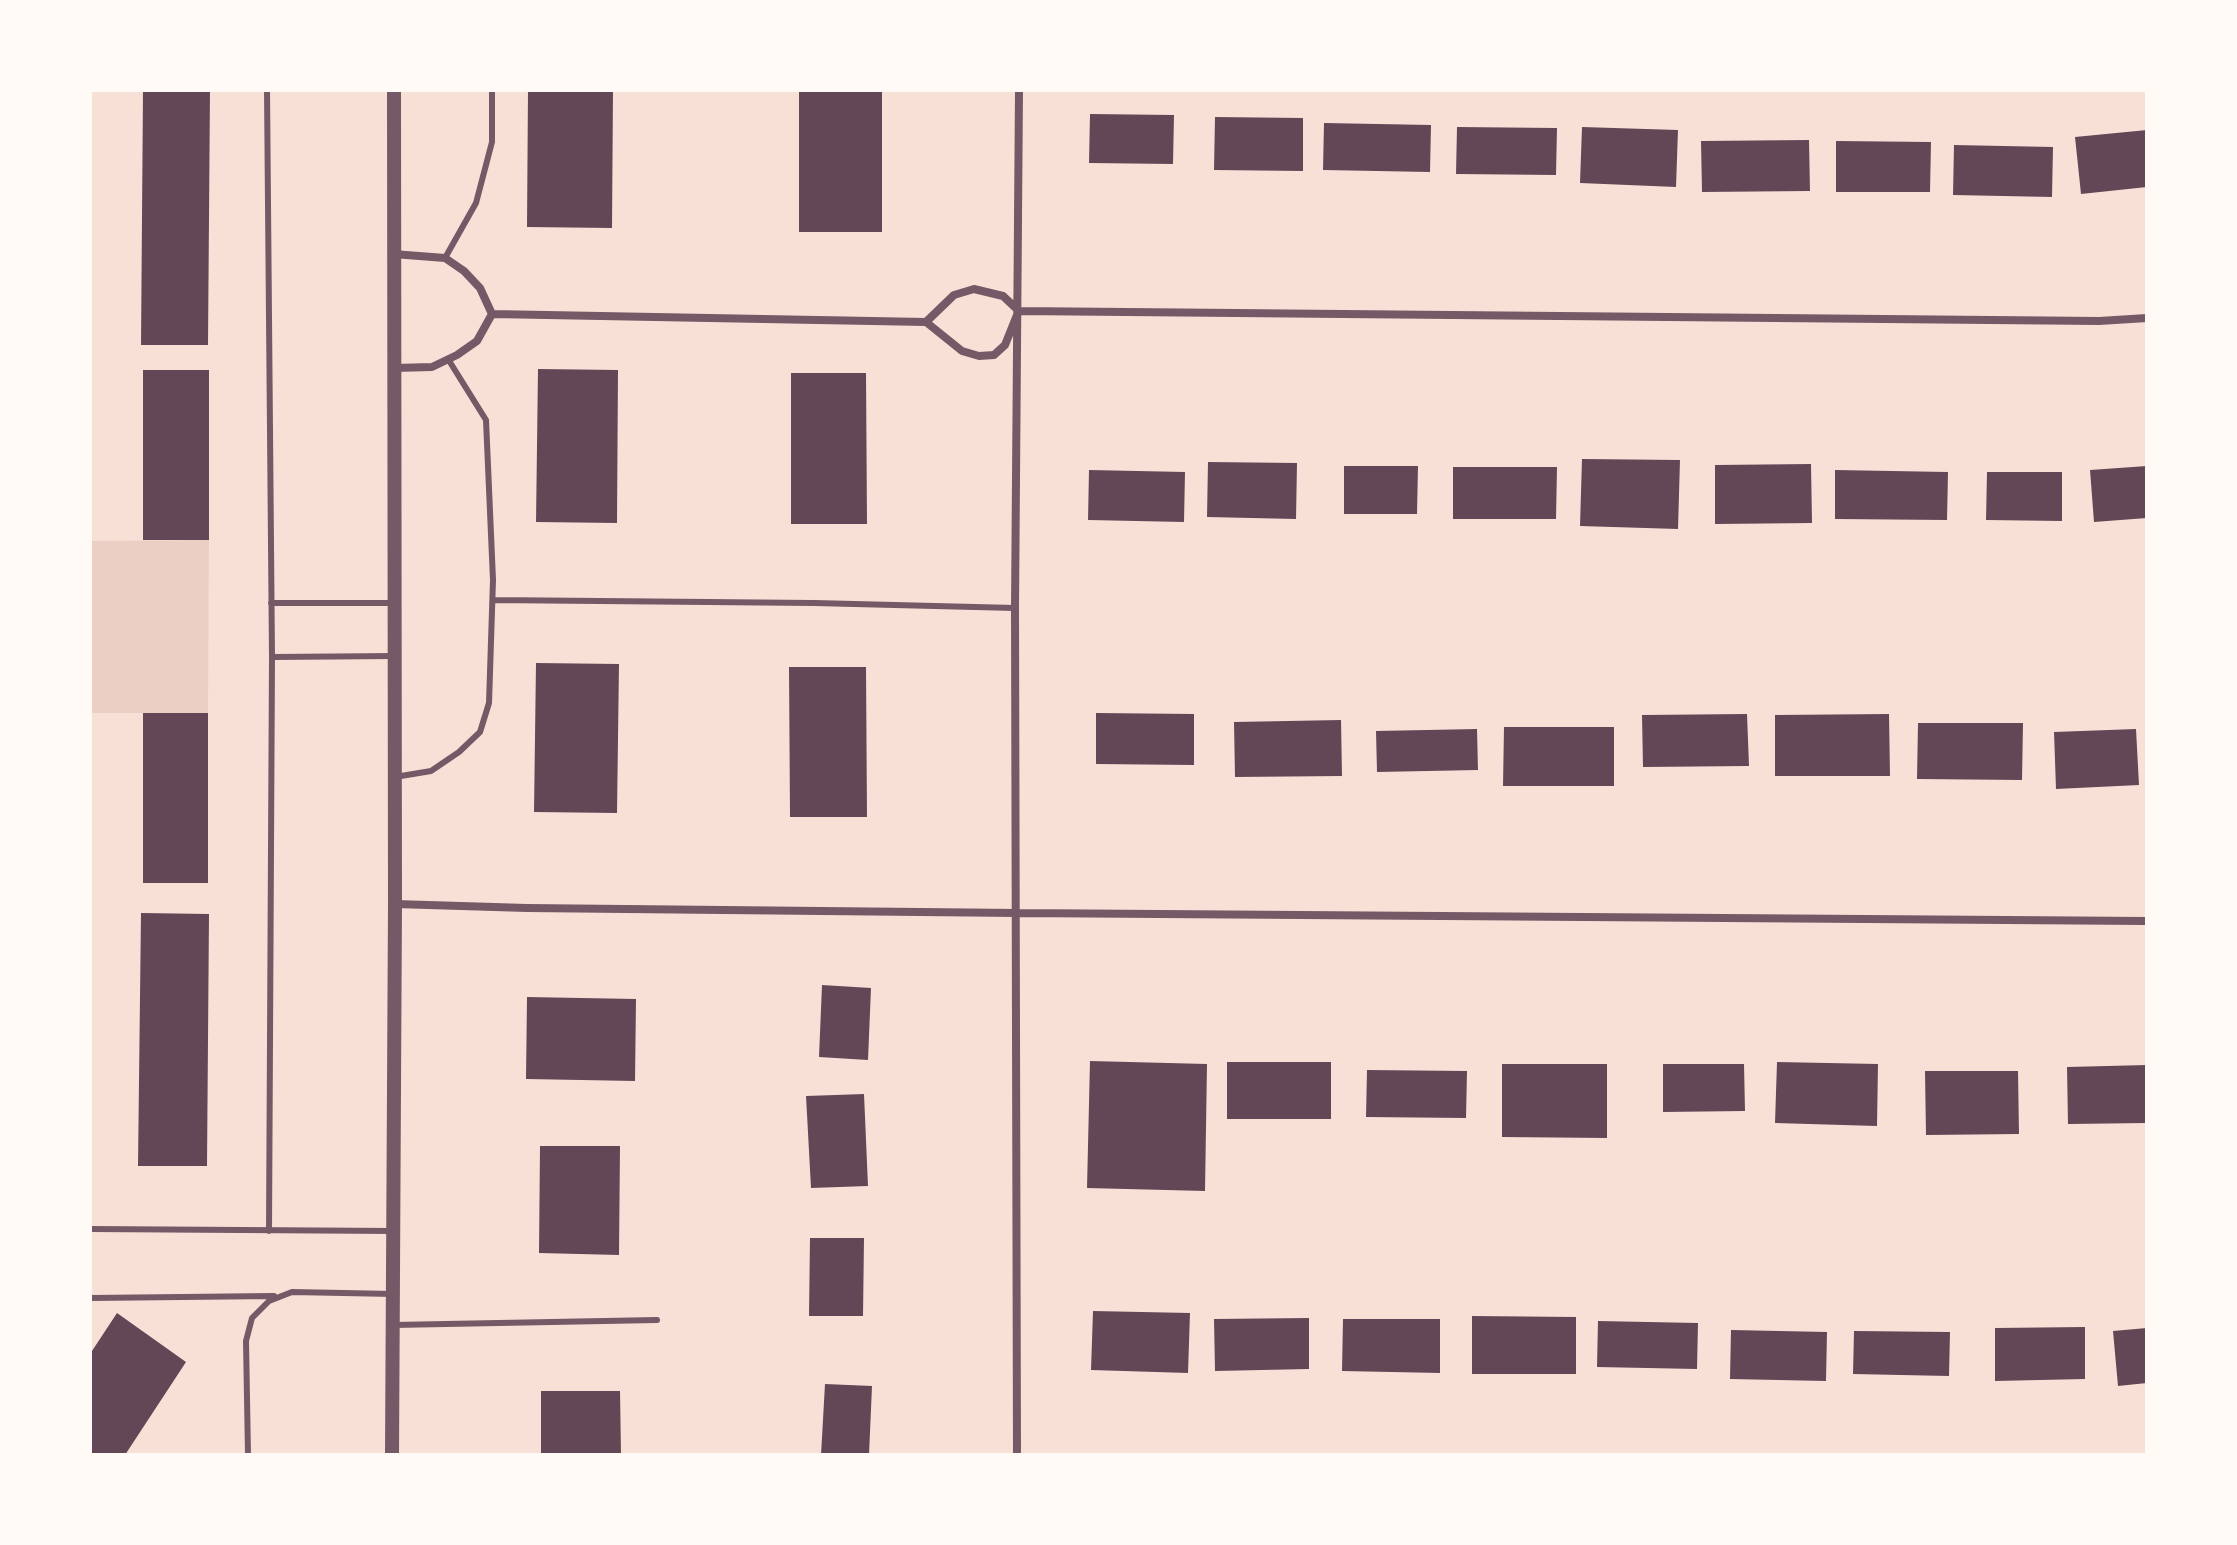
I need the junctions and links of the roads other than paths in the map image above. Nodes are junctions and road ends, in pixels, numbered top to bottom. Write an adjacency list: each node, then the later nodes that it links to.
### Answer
1 (267, 90): 14 (lane)
2 (394, 90): 5 (street)
3 (492, 90): 6 (lane)
4 (1019, 90): 7 (street)
5 (393, 254): 6 (street); 12 (street)
6 (445, 258): 8 (street)
7 (1019, 311): 9 (street); 10 (street); 10 (street); 16 (street)
8 (492, 314): 10 (street); 11 (street)
9 (2147, 318)
10 (926, 322)
11 (448, 359): 12 (street); 13 (lane)
12 (394, 368): 15 (street)
13 (493, 600): 16 (lane); 19 (lane)
14 (271, 603): 15 (lane); 18 (lane)
15 (395, 603): 17 (street)
16 (1015, 608): 21 (street)
17 (395, 656): 18 (lane); 19 (street)
18 (272, 657): 24 (lane)
19 (394, 777): 20 (street)
20 (395, 904): 21 (street); 25 (street)
21 (1018, 913): 22 (street); 33 (street)
22 (2147, 921)
23 (90, 1229): 24 (lane)
24 (269, 1231): 25 (lane)
25 (394, 1231): 26 (street)
26 (394, 1294): 27 (lane); 30 (street)
27 (282, 1296): 28 (lane); 31 (lane)
28 (90, 1298)
29 (657, 1320): 30 (lane)
30 (393, 1325): 32 (street)
31 (248, 1455)
32 (392, 1455)
33 (1017, 1455)

